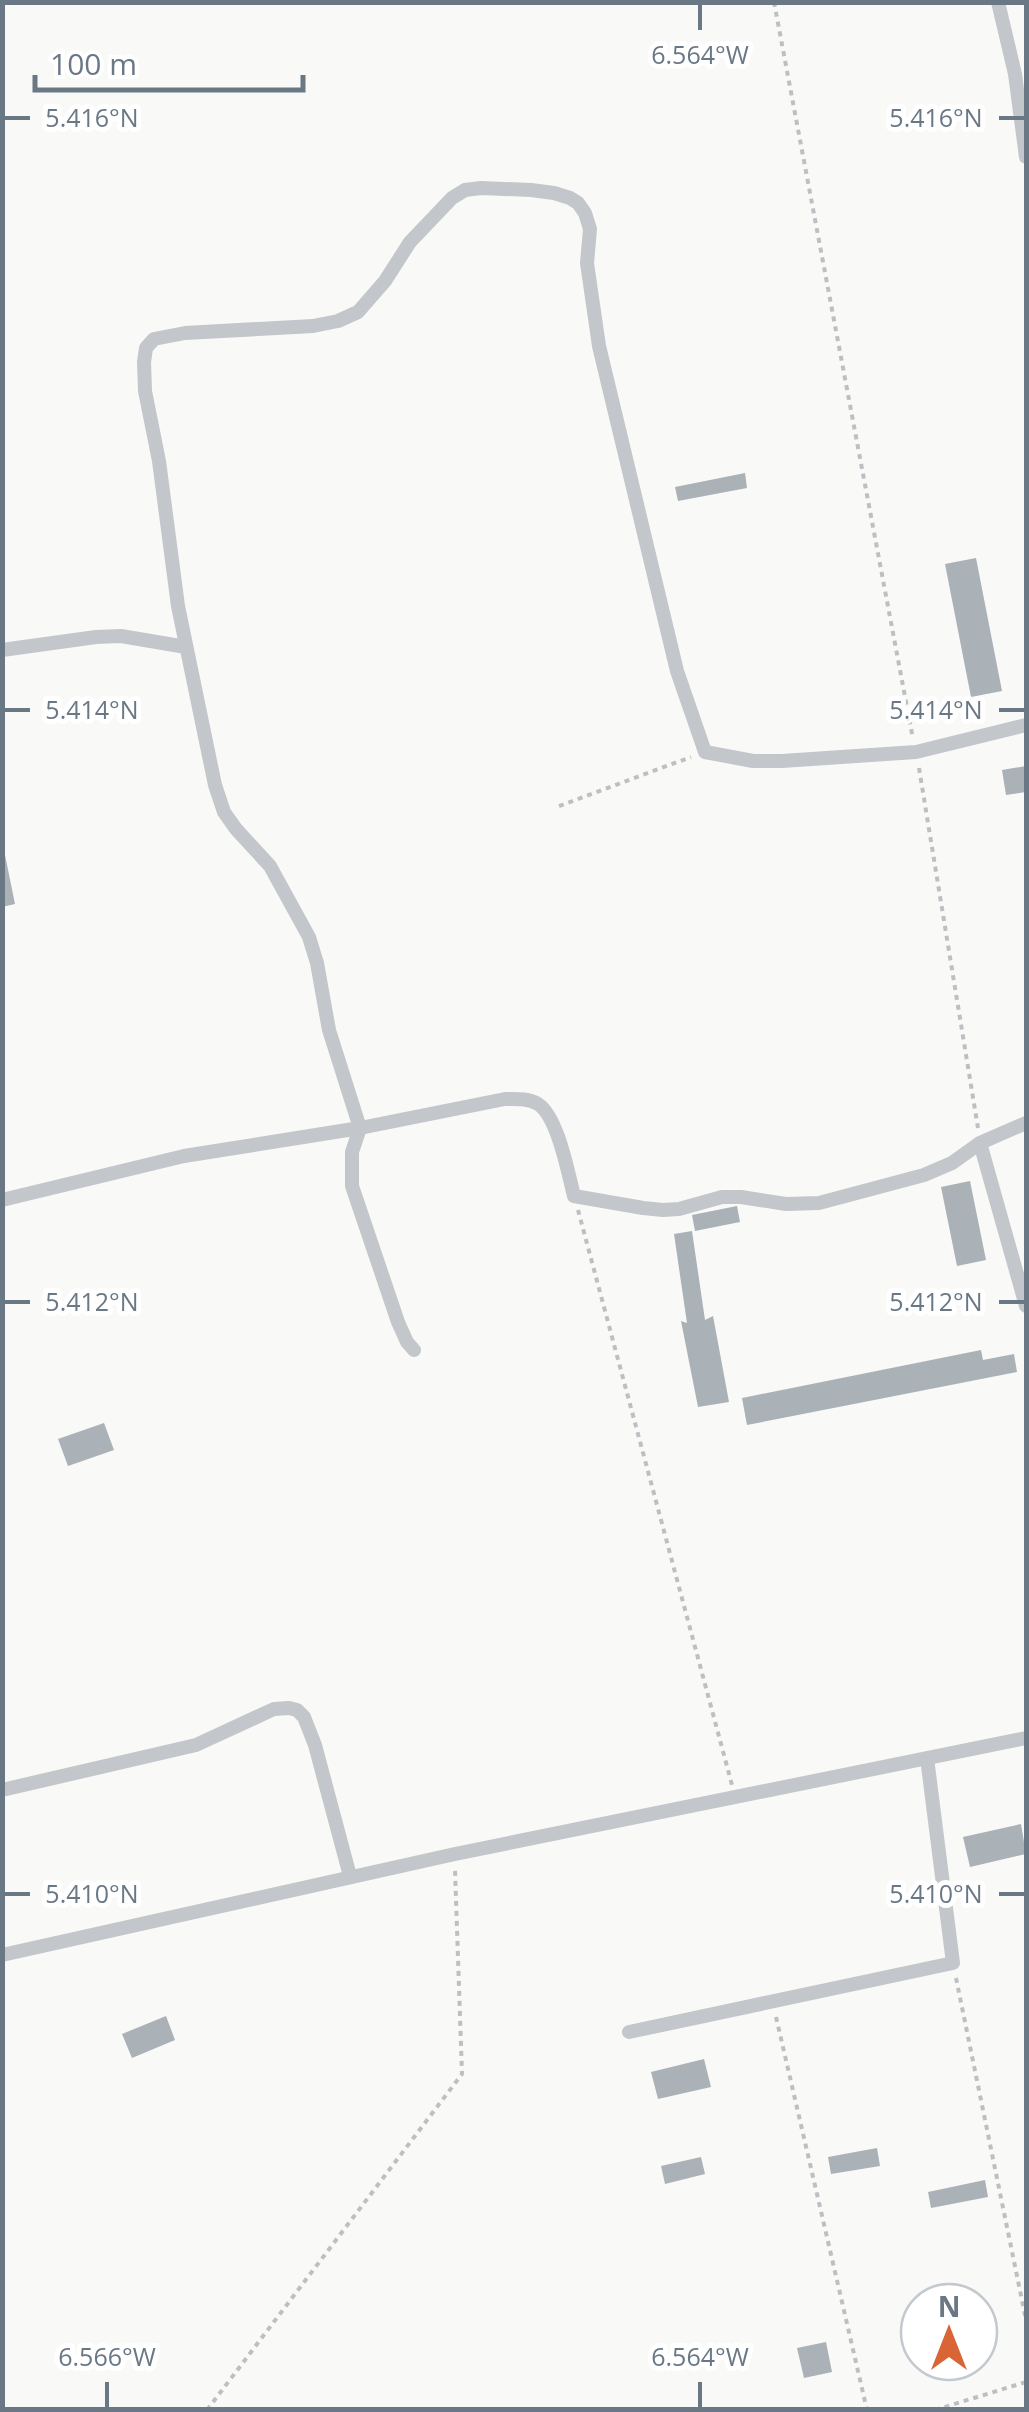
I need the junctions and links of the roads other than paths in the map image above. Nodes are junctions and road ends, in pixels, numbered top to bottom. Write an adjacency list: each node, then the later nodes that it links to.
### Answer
1 (998, 2): 2 (street)
2 (1021, 73): 3 (street)
3 (1026, 157)
4 (186, 647): 5 (street); 6 (street); 8 (street)
5 (2, 650)
6 (1026, 724)
7 (1026, 1123): 9 (street)
8 (360, 1128): 9 (street); 10 (street); 12 (street)
9 (980, 1143): 11 (street)
10 (2, 1200)
11 (1026, 1306)
12 (414, 1350)
13 (1026, 1738): 14 (street)
14 (927, 1758): 16 (street); 18 (street)
15 (2, 1790): 16 (street)
16 (350, 1876): 17 (street)
17 (2, 1955)
18 (629, 2032)

